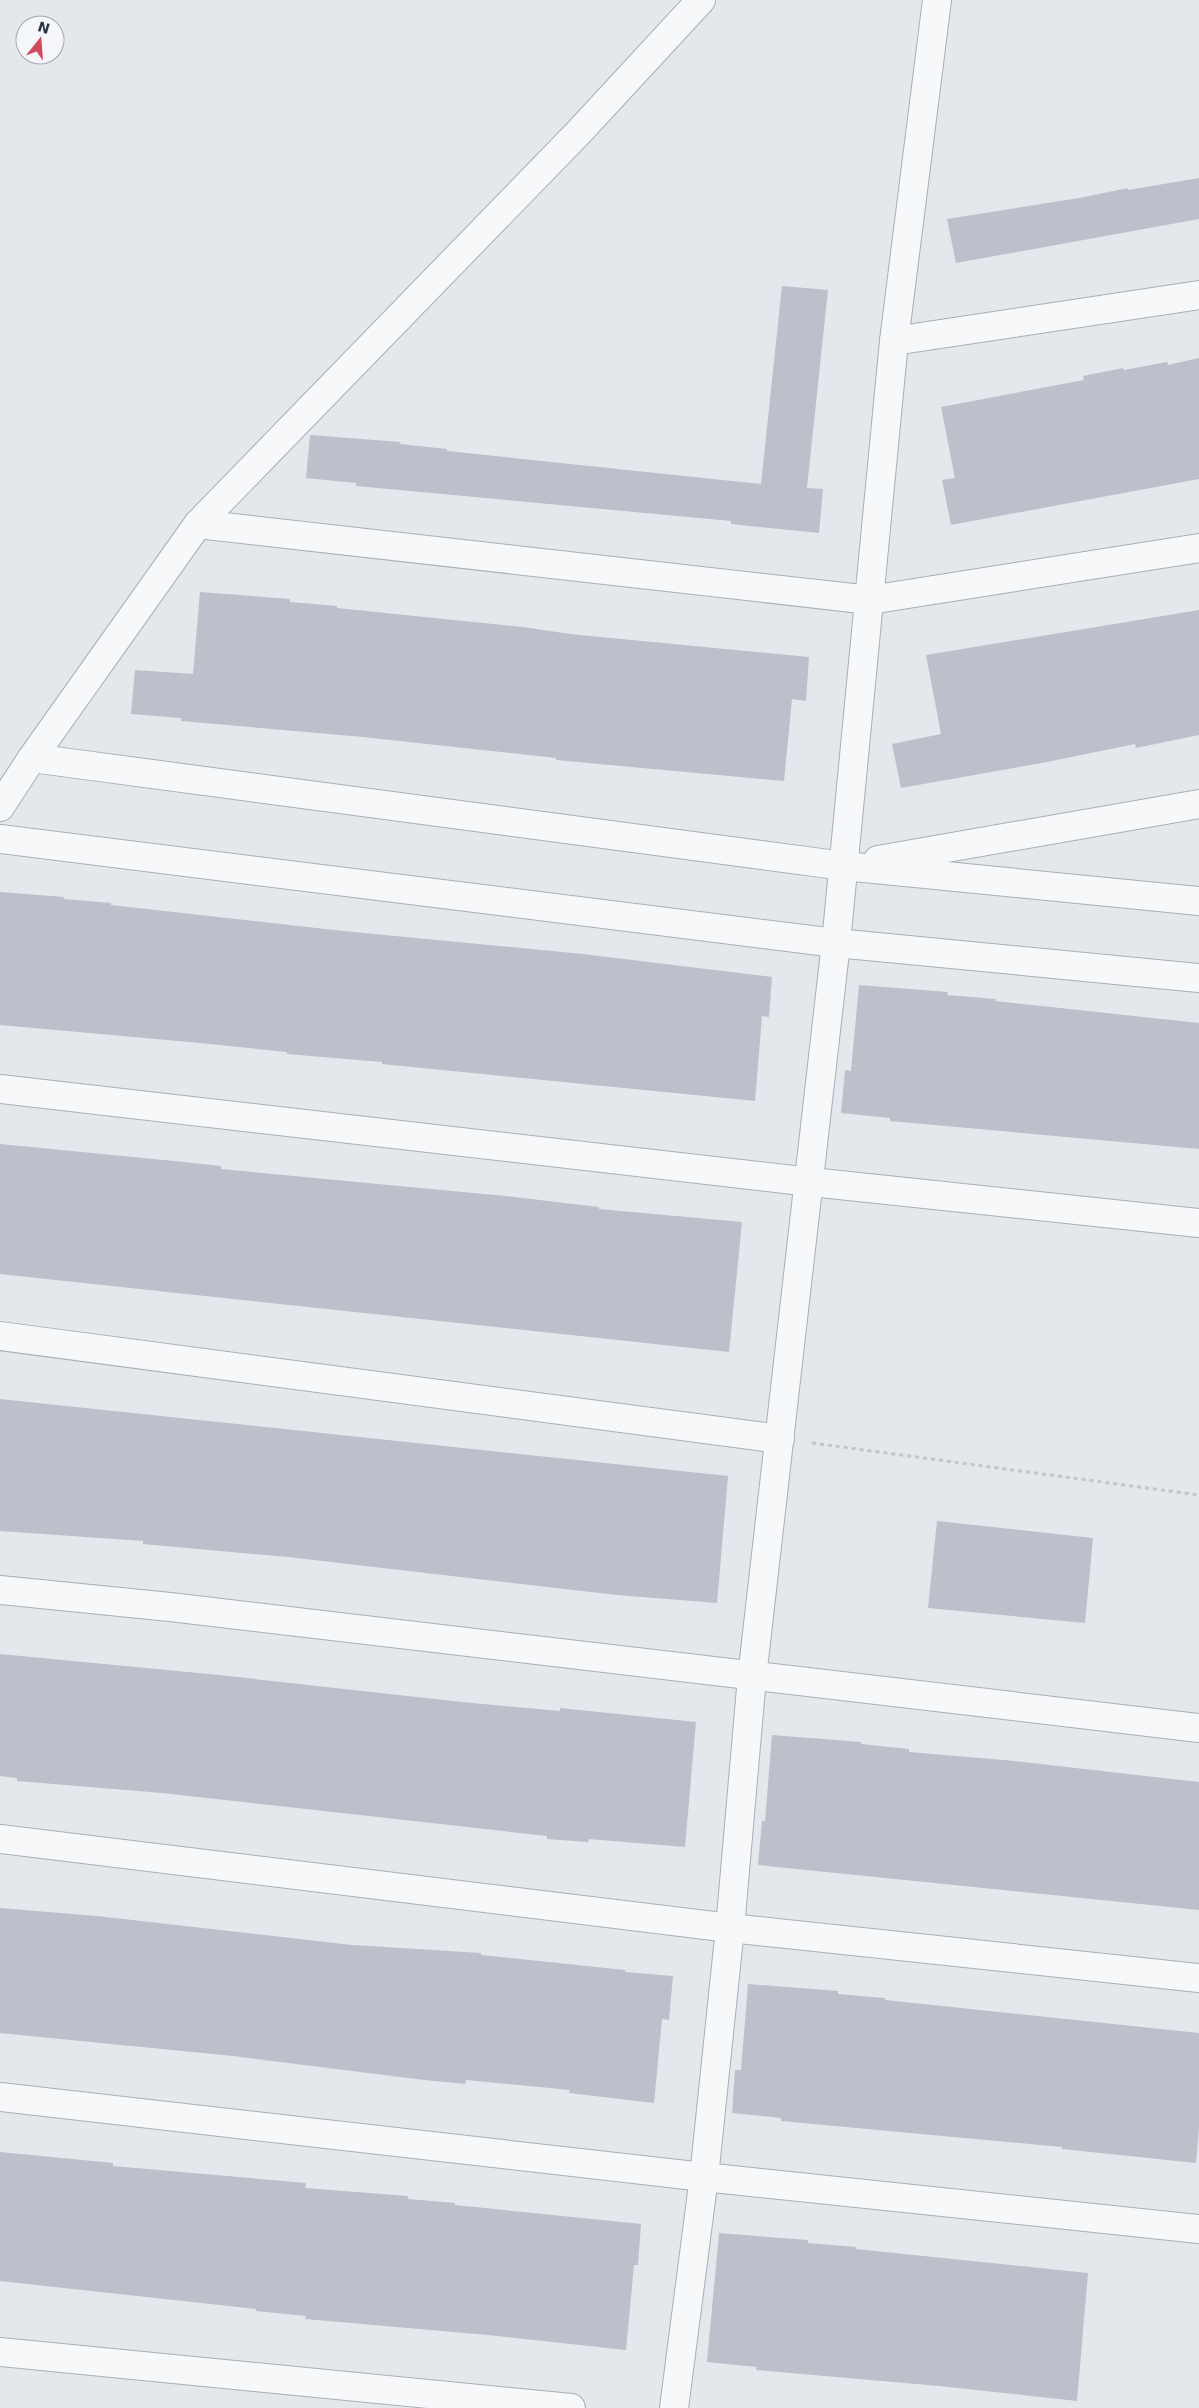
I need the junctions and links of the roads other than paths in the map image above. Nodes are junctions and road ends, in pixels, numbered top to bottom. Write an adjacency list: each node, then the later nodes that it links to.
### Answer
1 (702, 0): 5 (street)
2 (937, 0): 4 (street)
3 (1199, 295): 4 (street)
4 (894, 341): 7 (street)
5 (198, 524): 7 (street); 8 (street)
6 (1199, 548): 7 (street)
7 (870, 600): 12 (street)
8 (32, 758): 10 (street); 12 (street)
9 (1199, 804): 12 (street)
10 (0, 807)
11 (0, 839): 14 (street)
12 (844, 866): 13 (street); 14 (street)
13 (1199, 901)
14 (836, 943): 15 (street); 17 (street)
15 (1199, 978)
16 (0, 1090): 17 (street)
17 (811, 1182): 18 (street); 20 (street)
18 (1199, 1223)
19 (0, 1336): 20 (street)
20 (780, 1439): 22 (street)
21 (0, 1590): 22 (street)
22 (752, 1677): 23 (street); 25 (street)
23 (1199, 1728)
24 (0, 1839): 25 (street)
25 (730, 1928): 26 (street); 28 (street)
26 (1199, 1978)
27 (0, 2097): 28 (street)
28 (704, 2177): 29 (street); 32 (street)
29 (1199, 2229)
30 (0, 2352): 31 (street)
31 (571, 2408)
32 (674, 2408)

